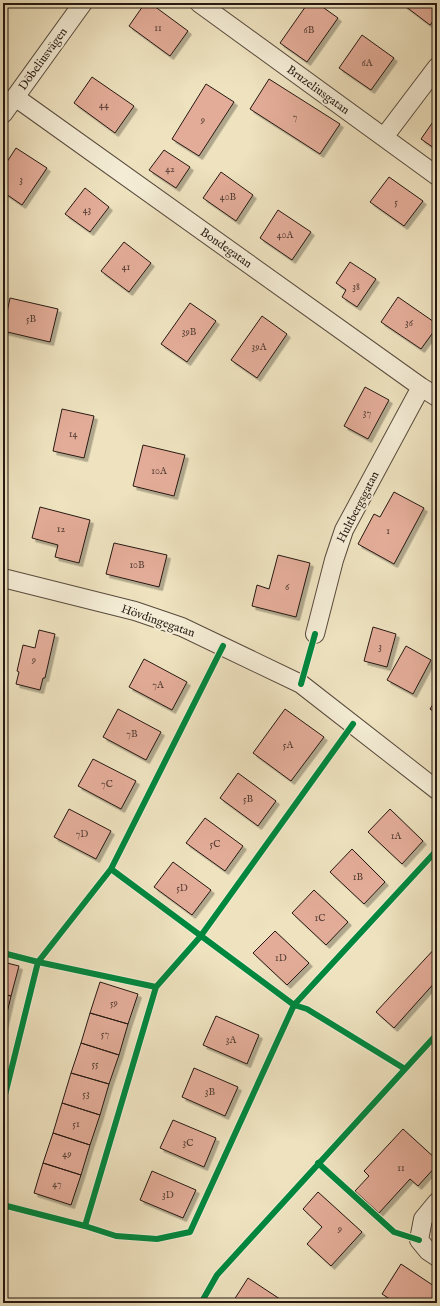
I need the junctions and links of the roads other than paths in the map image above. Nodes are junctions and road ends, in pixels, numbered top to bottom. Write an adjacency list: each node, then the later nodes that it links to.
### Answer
1 (83, 3): 4 (street, Döbeliusvägen)
2 (199, 3): 6 (street, Bruzeliusgatan)
3 (437, 67): 6 (street)
4 (15, 97): 5 (street, Döbeliusvägen); 8 (street, Bondegatan)
5 (3, 114)
6 (384, 137): 7 (street, Bruzeliusgatan)
7 (437, 176)
8 (421, 387): 9 (street, Bondegatan); 11 (street, Hultbergsgatan)
9 (437, 397)
10 (3, 578): 12 (street, Hövdingegatan)
11 (315, 634)
12 (437, 790)
13 (437, 1202): 14 (street)
14 (437, 1258)

